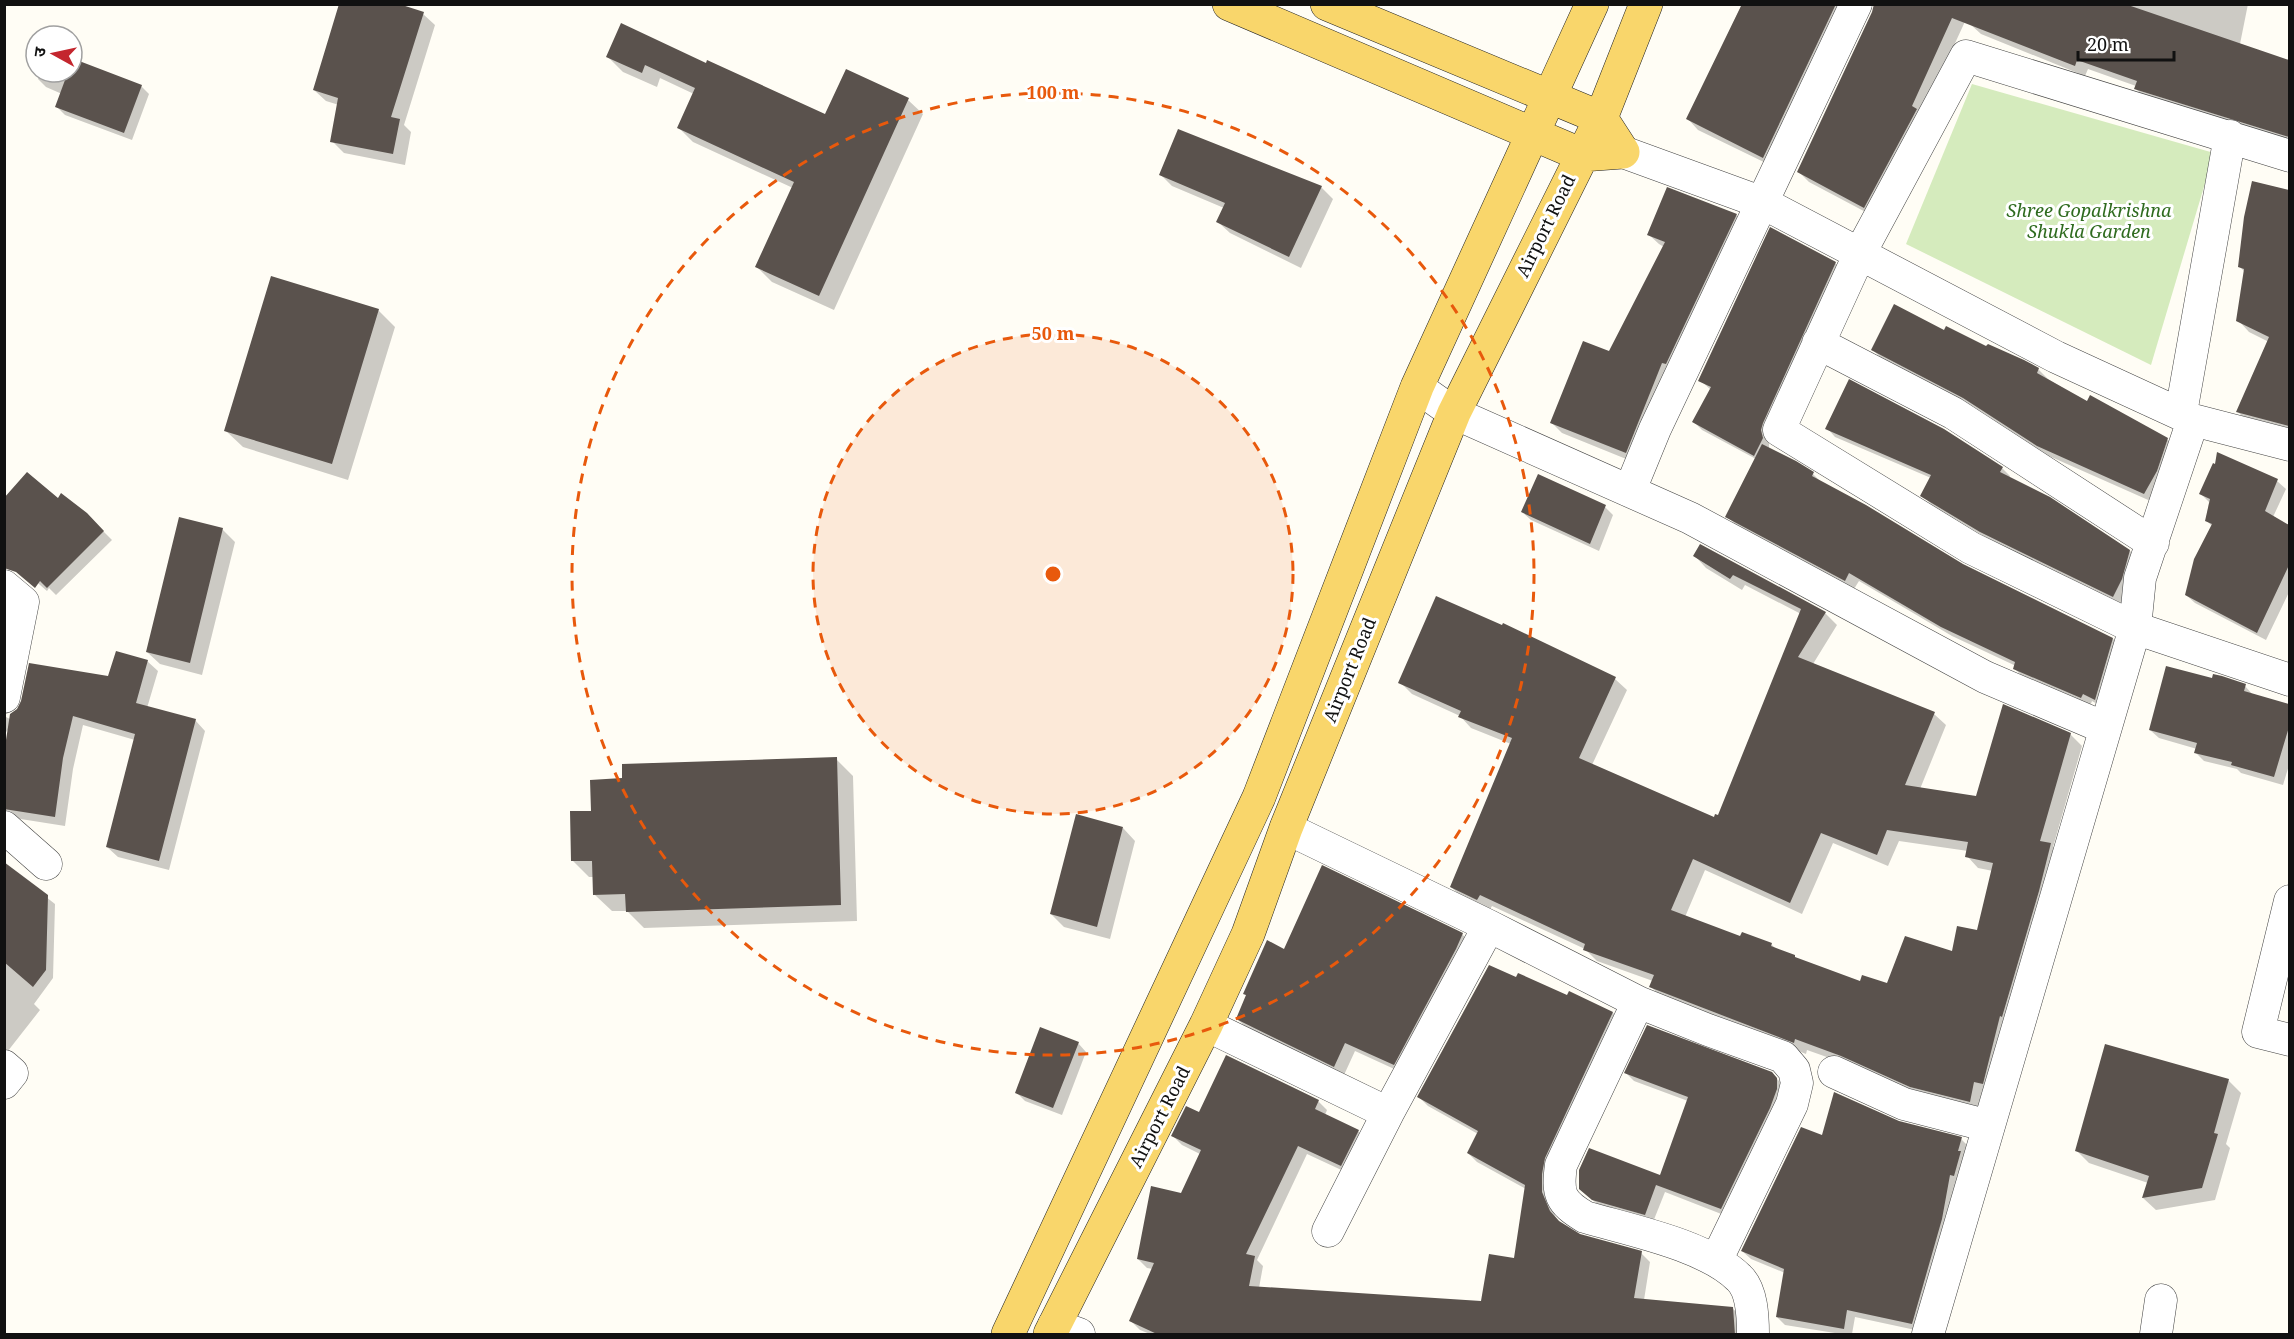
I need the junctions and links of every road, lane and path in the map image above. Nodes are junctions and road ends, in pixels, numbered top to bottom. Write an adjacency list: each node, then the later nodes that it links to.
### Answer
1 (1229, 4): 8 (main road)
2 (1327, 4): 6 (main road)
3 (1592, 4): 6 (main road)
4 (1646, 4): 7 (main road, Airport Road)
5 (1856, 4): 13 (street)
6 (1549, 98): 7 (main road); 8 (main road)
7 (1601, 118): 10 (main road); 11 (main road, Airport Road)
8 (1532, 134): 11 (main road); 16 (main road)
9 (2230, 136): 12 (street); 14 (street); 18 (street)
10 (1623, 152): 11 (main road); 13 (street)
11 (1582, 155): 17 (main road, Airport Road)
12 (2289, 156)
13 (1763, 203): 14 (street); 20 (street)
14 (1860, 253): 15 (street); 18 (street)
15 (1818, 343): 21 (street); 23 (street)
16 (1417, 387): 17 (street); 44 (main road)
17 (1454, 413): 20 (street); 28 (main road, Airport Road)
18 (2187, 416): 19 (street); 21 (street)
19 (2289, 445)
20 (1630, 490): 26 (street)
21 (2153, 543): 23 (street)
22 (4, 586): 25 (street)
23 (2135, 628): 24 (street); 26 (street)
24 (2289, 680)
25 (4, 697)
26 (2104, 728): 39 (street)
27 (4, 827): 29 (street)
28 (1286, 828): 31 (street); 33 (main road, Airport Road)
29 (46, 864)
30 (2289, 901): 34 (street)
31 (1489, 926): 32 (street); 38 (street)
32 (1638, 1002): 41 (street); 41 (street)
33 (1206, 1025): 38 (street); 43 (main road, Airport Road)
34 (2289, 1040)
35 (4, 1066): 37 (street)
36 (1834, 1072): 39 (street)
37 (4, 1083)
38 (1388, 1113): 40 (street)
39 (1989, 1126): 46 (street)
40 (1328, 1231)
41 (1716, 1261): 45 (street)
42 (2161, 1300): 47 (street)
43 (1061, 1332)
44 (1008, 1335)
45 (1753, 1335)
46 (1928, 1335)
47 (2156, 1335)

